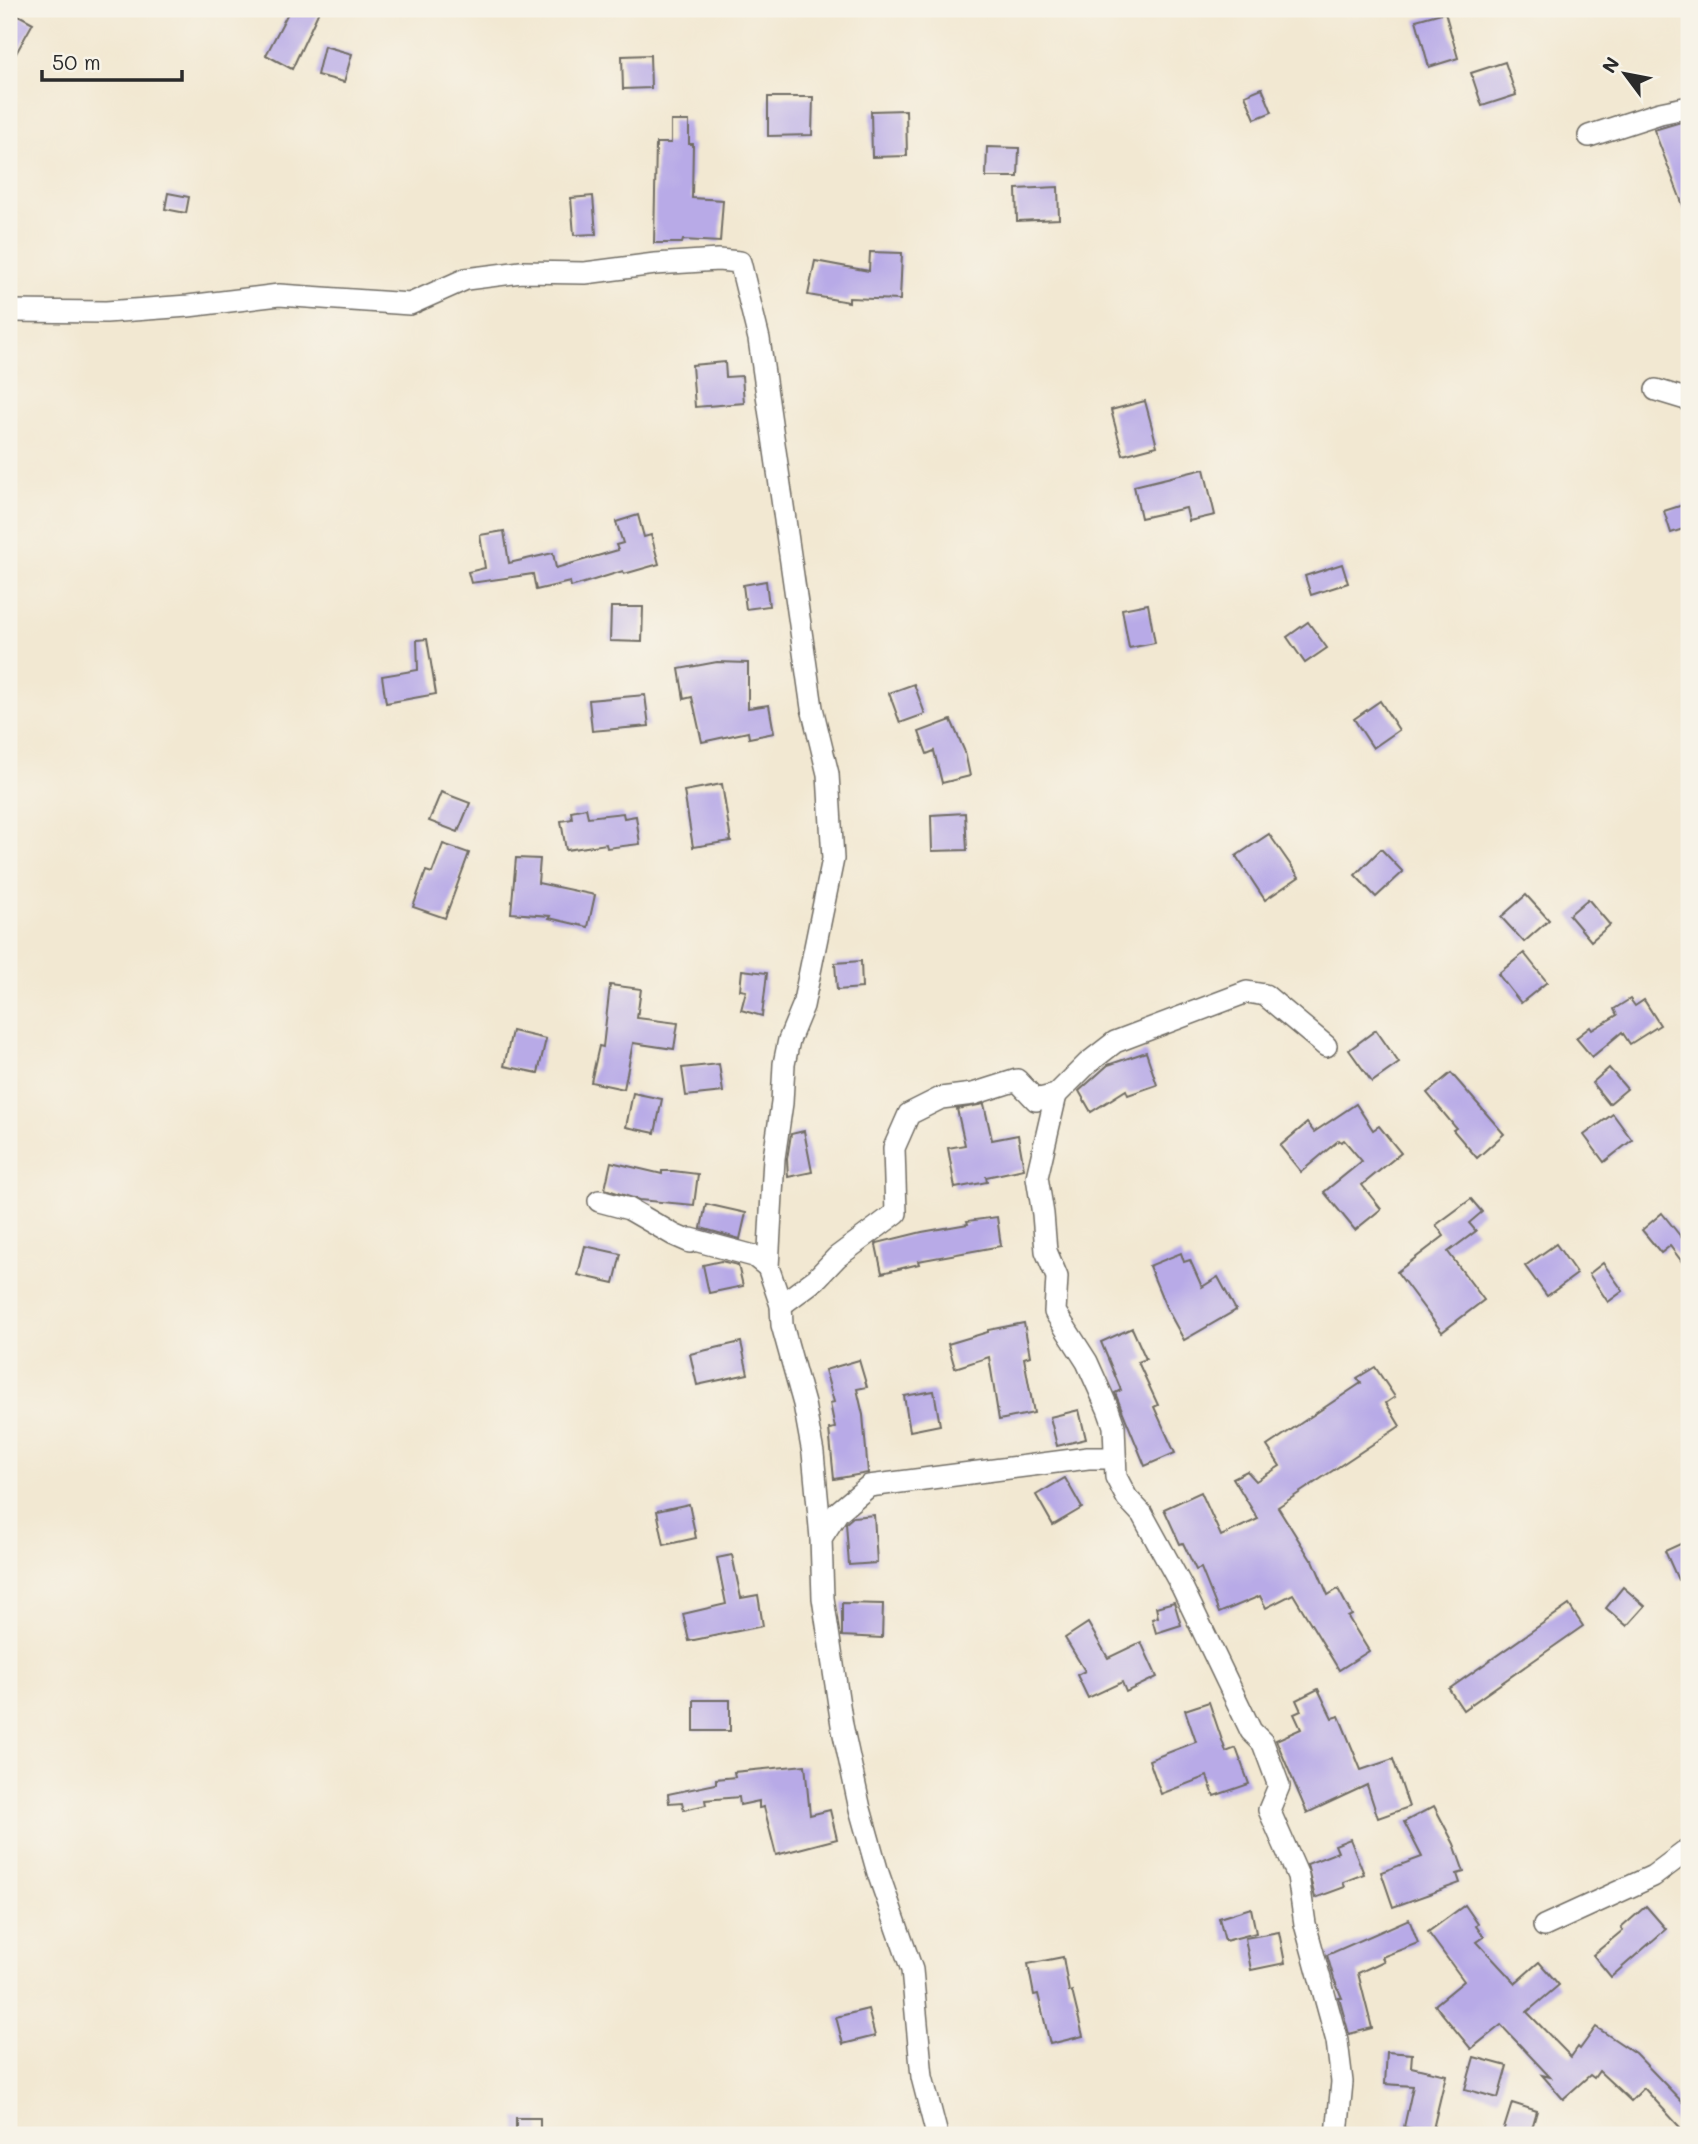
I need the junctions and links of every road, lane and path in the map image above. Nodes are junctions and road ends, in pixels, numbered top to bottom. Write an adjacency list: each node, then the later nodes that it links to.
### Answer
1 (1689, 107): 2 (street)
2 (1589, 136)
3 (9, 311): 9 (street)
4 (1656, 390): 5 (street)
5 (1689, 400)
6 (1326, 1046): 7 (street)
7 (1056, 1095): 10 (street); 11 (street)
8 (599, 1201): 9 (street)
9 (768, 1267): 10 (street)
10 (781, 1305): 12 (street)
11 (1115, 1458): 12 (street); 16 (street)
12 (821, 1538): 15 (street)
13 (1689, 1849): 14 (street)
14 (1544, 1926)
15 (937, 2135)
16 (1337, 2135)

